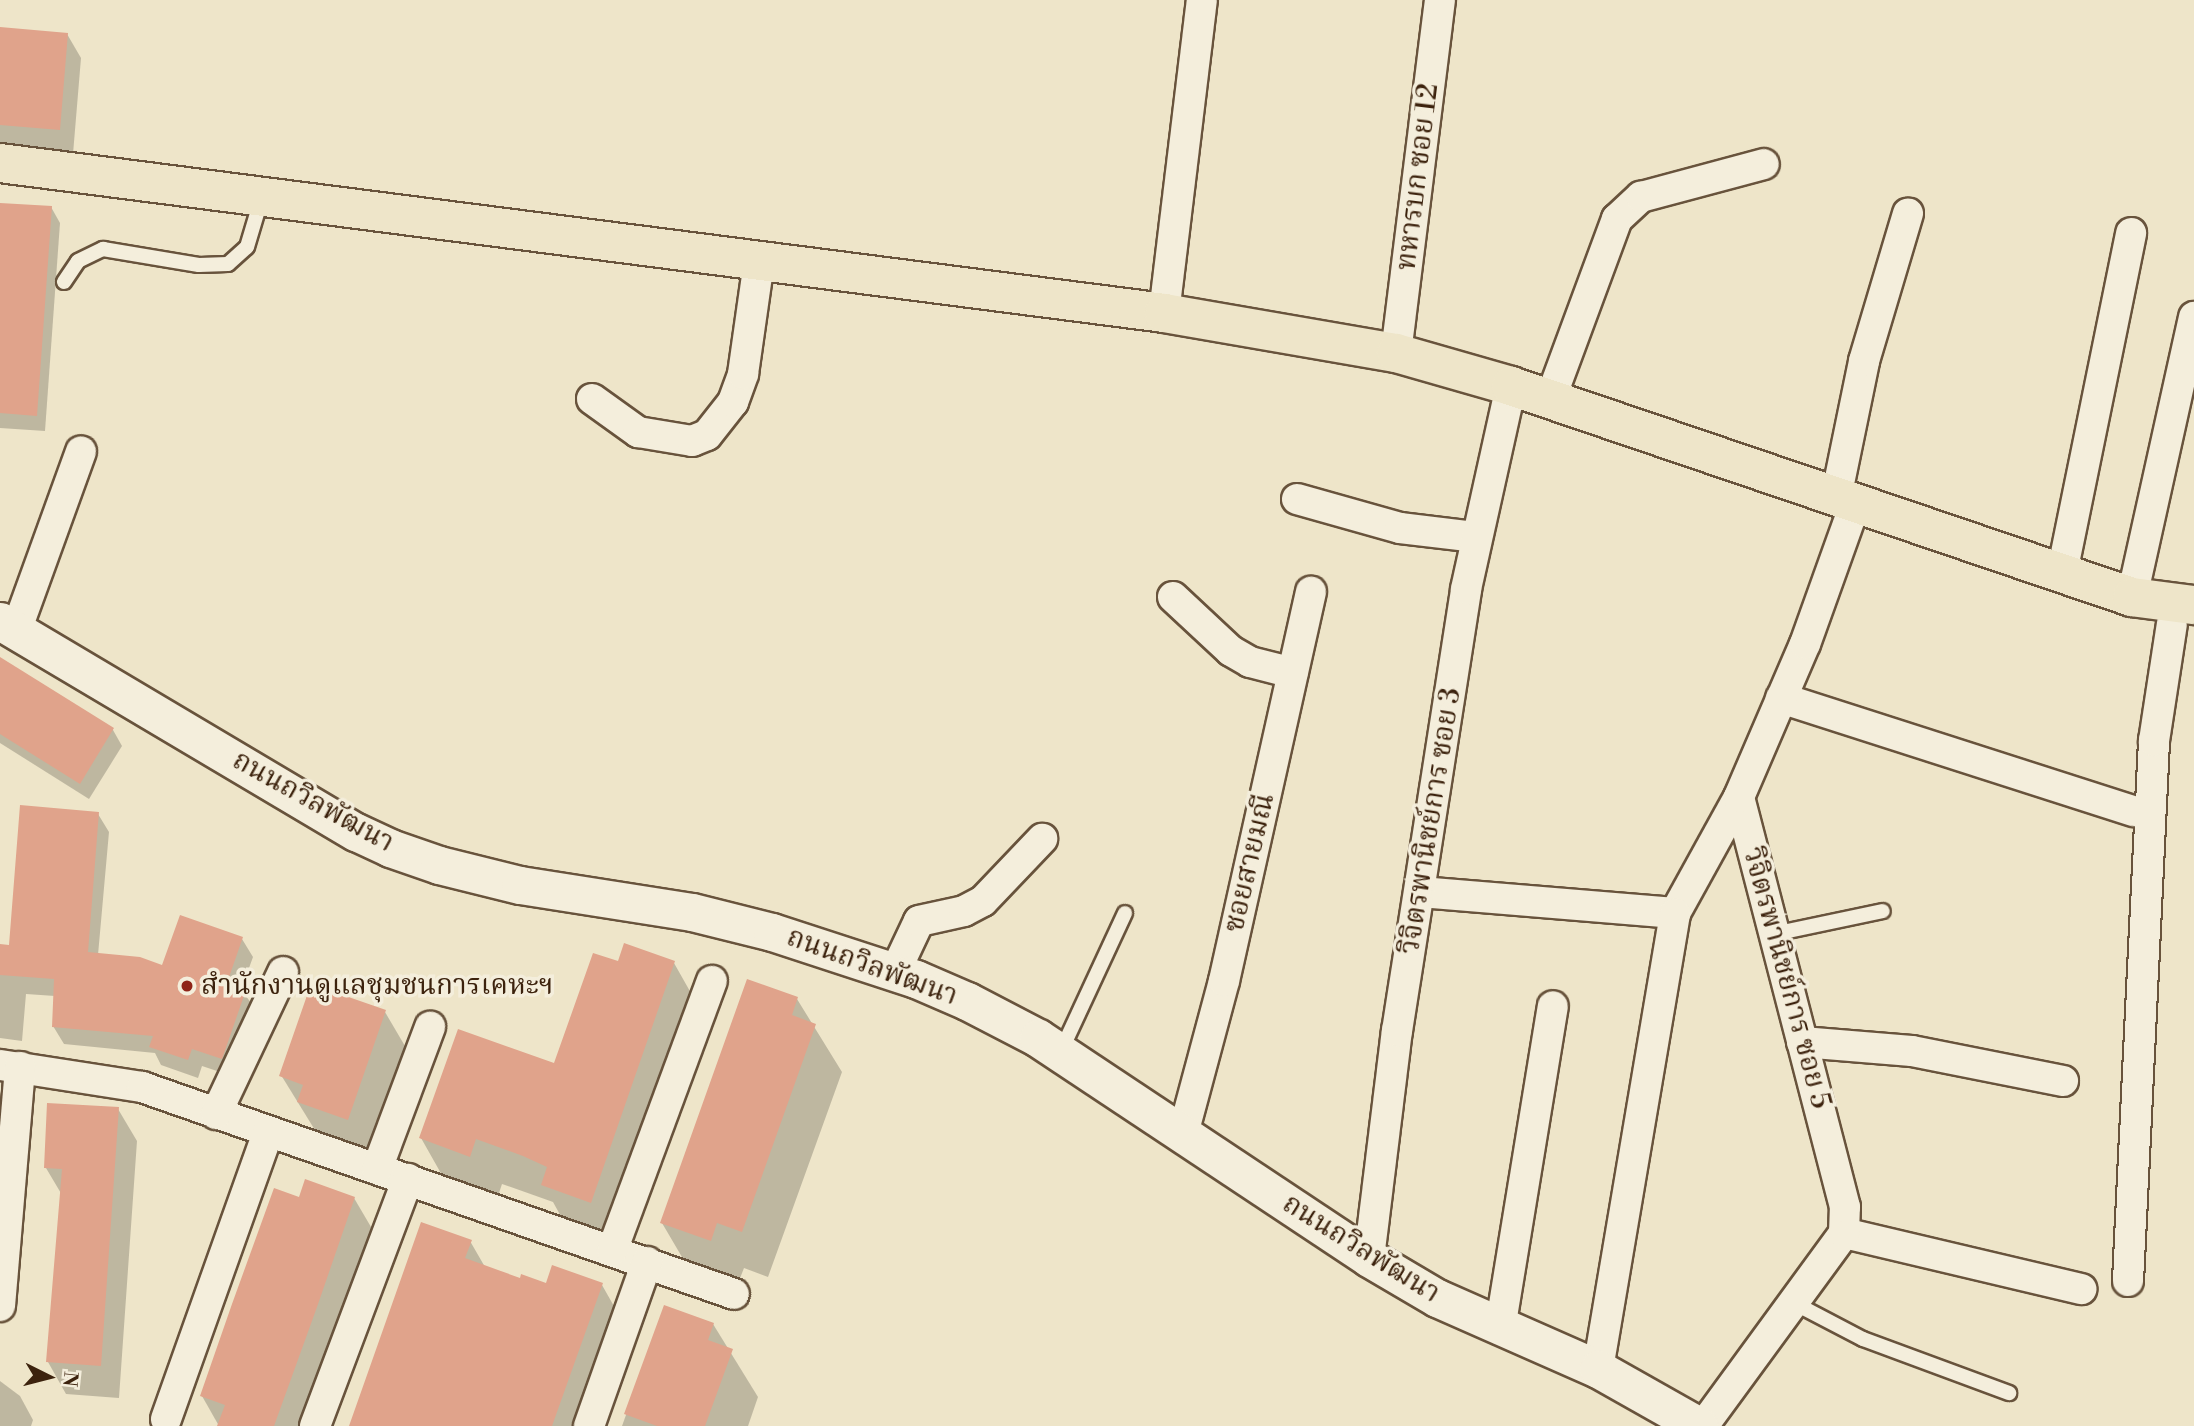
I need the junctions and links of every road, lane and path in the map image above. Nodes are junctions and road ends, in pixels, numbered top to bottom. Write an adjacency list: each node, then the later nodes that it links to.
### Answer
1 (1202, 0): 10 (street)
2 (1440, 0): 12 (street, ทหารบก ซอย 12)
3 (0, 163): 5 (main road)
4 (1764, 164): 15 (street)
5 (261, 200): 8 (main road); 9 (lane)
6 (1908, 213): 18 (street)
7 (2131, 233): 20 (street)
8 (759, 262): 10 (main road); 14 (street)
9 (64, 282)
10 (1164, 313): 12 (main road)
11 (2194, 317): 23 (street)
12 (1396, 353): 13 (main road)
13 (1511, 386): 15 (main road); 19 (street, วิจิตรพานิชย์การ ซอย 3)
14 (592, 399)
15 (1550, 400): 18 (main road)
16 (81, 451): 25 (street)
17 (1297, 499): 19 (street)
18 (1845, 501): 20 (main road); 27 (street)
19 (1476, 537): 31 (street, วิจิตรพานิชย์การ ซอย 3)
20 (2062, 573): 23 (main road)
21 (1311, 592): 26 (street, ซอยสายมณี)
22 (1173, 597): 26 (street)
23 (2132, 597): 24 (main road)
24 (2187, 620): 54 (street)
25 (8, 626): 37 (street, ถนนถวิลพัฒนา)
26 (1293, 673): 47 (street, ซอยสายมณี)
27 (1782, 698): 28 (street); 29 (street)
28 (1739, 797): 34 (street); 35 (street, วิจิตรพานิชย์การ ซอย 5)
29 (2134, 811)
30 (1042, 839): 37 (street)
31 (1420, 891): 34 (street); 52 (street, วิจิตรพานิชย์การ ซอย 3)
32 (1883, 911): 35 (lane)
33 (1125, 913): 42 (lane)
34 (1675, 913): 60 (street)
35 (1774, 934): 41 (street, วิจิตรพานิชย์การ ซอย 5)
36 (283, 972): 45 (street)
37 (895, 972): 42 (street, ถนนถวิลพัฒนา)
38 (712, 981): 51 (street)
39 (1553, 1006): 59 (street)
40 (430, 1027): 48 (street)
41 (1802, 1042): 44 (street); 50 (street, วิจิตรพานิชย์การ ซอย 5)
42 (1061, 1052): 47 (street, ถนนถวิลพัฒนา)
43 (10, 1066): 45 (street); 58 (street)
44 (2063, 1081)
45 (216, 1114): 46 (street)
46 (268, 1133): 48 (street); 62 (street)
47 (1184, 1133): 52 (street, ถนนถวิลพัฒนา)
48 (377, 1169): 49 (street)
49 (408, 1179): 51 (street); 63 (street)
50 (1844, 1233): 55 (street); 57 (street)
51 (612, 1251): 53 (street)
52 (1369, 1258): 59 (street, ถนนถวิลพัฒนา)
53 (647, 1262): 56 (street); 64 (street)
54 (2128, 1281)
55 (2081, 1289)
56 (734, 1294)
57 (1794, 1303): 61 (lane); 65 (street)
58 (0, 1306)
59 (1500, 1329): 60 (street, ถนนถวิลพัฒนา)
60 (1598, 1369): 65 (street, ถนนถวิลพัฒนา)
61 (2009, 1393)
62 (166, 1419)
63 (315, 1426)
64 (589, 1426)
65 (1701, 1426)

